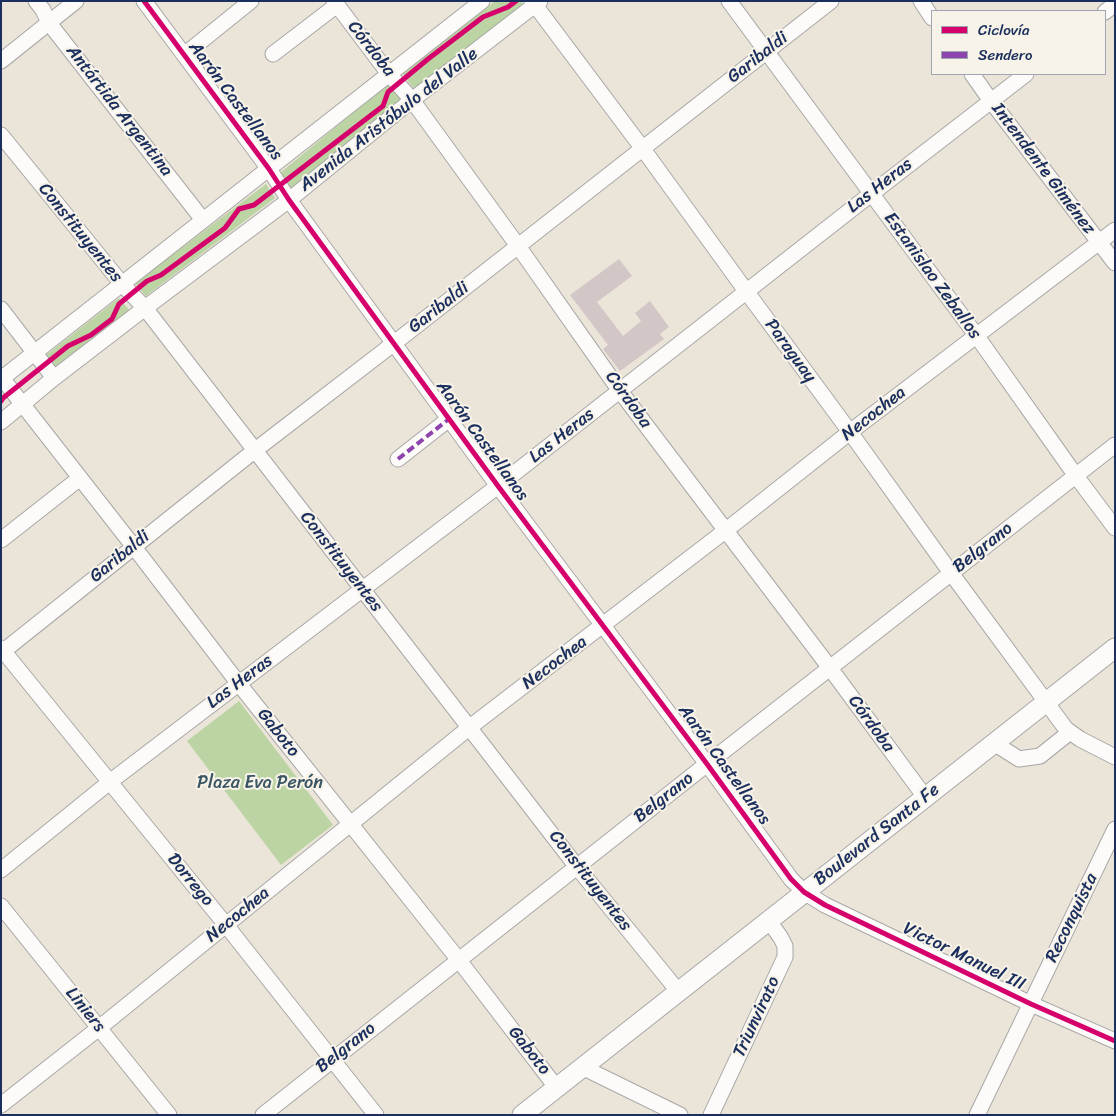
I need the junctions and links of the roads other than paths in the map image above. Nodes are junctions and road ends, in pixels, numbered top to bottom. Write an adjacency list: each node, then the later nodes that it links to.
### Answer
1 (36, 1): 12 (street, Antártida Argentina)
2 (76, 1): 12 (street)
3 (144, 1): 15 (street, Aarón Castellanos)
4 (251, 1): 15 (street)
5 (482, 1): 17 (street, Avenida Aristóbulo del Valle)
6 (729, 1): 13 (street, Estanislao Zeballos)
7 (831, 1): 13 (street, Garibaldi)
8 (920, 1): 11 (street)
9 (536, 2): 20 (street, Avenida Aristóbulo del Valle); 23 (street, Paraguay)
10 (336, 3): 14 (street); 17 (street, Córdoba)
11 (931, 17)
12 (49, 23): 16 (street); 27 (street, Antártida Argentina)
13 (767, 51): 23 (street, Garibaldi); 25 (street, Estanislao Zeballos)
14 (273, 54)
15 (184, 55): 24 (street, Aarón Castellanos)
16 (1, 61)
17 (389, 74): 20 (street, Córdoba); 24 (street, Avenida Aristóbulo del Valle)
18 (973, 75): 21 (street, Intendente Giménez)
19 (1025, 75): 21 (street, Las Heras)
20 (412, 100): 26 (street, Avenida Aristóbulo del Valle); 30 (street, Córdoba)
21 (992, 101): 25 (street, Las Heras); 29 (street, Intendente Giménez)
22 (1, 135): 32 (street, Constituyentes)
23 (643, 149): 30 (street, Garibaldi); 33 (street, Paraguay)
24 (269, 169): 26 (street, Aarón Castellanos); 27 (street, Avenida Aristóbulo del Valle)
25 (871, 194): 33 (street, Las Heras); 36 (street, Estanislao Zeballos)
26 (289, 200): 34 (street, Avenida Aristóbulo del Valle); 37 (street, Aarón Castellanos)
27 (203, 220): 32 (street, Avenida Aristóbulo del Valle)
28 (1115, 230): 29 (street, Necochea)
29 (1099, 242): 31 (street, Intendente Giménez); 36 (street, Necochea)
30 (518, 246): 37 (street, Garibaldi); 41 (street, Córdoba)
31 (1115, 263)
32 (122, 284): 34 (street, Constituyentes); 38 (street, Avenida Aristóbulo del Valle)
33 (746, 291): 41 (street, Las Heras); 45 (street, Paraguay)
34 (145, 308): 39 (street, Avenida Aristóbulo del Valle); 47 (street, Constituyentes)
35 (1, 309): 38 (street)
36 (976, 335): 45 (street, Necochea); 49 (street, Estanislao Zeballos)
37 (393, 344): 43 (street, Aarón Castellanos); 47 (street, Garibaldi)
38 (35, 352): 39 (street); 40 (street, Avenida Aristóbulo del Valle)
39 (54, 378): 42 (street, Avenida Aristóbulo del Valle)
40 (2, 379): 42 (street, Gaboto)
41 (620, 390): 51 (street, Las Heras); 53 (street, Córdoba)
42 (23, 405): 44 (street, Avenida Aristóbulo del Valle); 50 (street, Gaboto)
43 (448, 419): 48 (street); 51 (street, Aarón Castellanos)
44 (1, 422)
45 (850, 432): 53 (street, Necochea); 56 (street, Paraguay)
46 (1115, 445): 49 (street, Belgrano)
47 (254, 451): 55 (street, Garibaldi); 57 (street, Constituyentes)
48 (398, 459)
49 (1076, 476): 52 (street, Estanislao Zeballos); 56 (street, Belgrano)
50 (80, 478): 54 (street); 55 (street, Gaboto)
51 (498, 486): 57 (street, Las Heras); 58 (street, Aarón Castellanos)
52 (1115, 528)
53 (725, 531): 58 (street, Necochea); 61 (street, Córdoba)
54 (1, 540)
55 (134, 547): 60 (street, Garibaldi); 62 (street, Gaboto)
56 (951, 573): 61 (street, Belgrano); 63 (street, Paraguay)
57 (362, 589): 62 (street, Las Heras); 64 (street, Constituyentes)
58 (603, 626): 64 (street, Necochea); 68 (street, Aarón Castellanos)
59 (1115, 648): 63 (main road, Boulevard Santa Fe)
60 (2, 650): 69 (street, Dorrego)
61 (830, 668): 68 (street, Belgrano); 70 (street, Córdoba)
62 (239, 684): 69 (street, Las Heras); 71 (street, Gaboto)
63 (1046, 702): 65 (street, Paraguay); 66 (main road, Boulevard Santa Fe)
64 (470, 727): 71 (street, Necochea); 73 (street, Constituyentes)
65 (1070, 732): 66 (street); 67 (street, Paraguay)
66 (994, 743): 70 (main road, Boulevard Santa Fe)
67 (1115, 757)
68 (707, 764): 73 (street, Belgrano); 75 (street, Aarón Castellanos)
69 (110, 781): 74 (street, Las Heras); 78 (street, Dorrego)
70 (925, 797): 75 (main road, Boulevard Santa Fe)
71 (351, 825): 78 (street, Necochea); 79 (street, Gaboto)
72 (1115, 829): 81 (street, Reconquista)
73 (577, 867): 79 (street, Belgrano); 80 (street, Constituyentes)
74 (1, 870)
75 (804, 892): 77 (main road, Boulevard Santa Fe); 81 (street, Victor Manuel III)
76 (1, 906): 82 (street, Liniers)
77 (769, 921): 80 (main road, Boulevard Santa Fe); 93 (street, Triunvirato)
78 (226, 925): 82 (street, Necochea); 84 (street, Dorrego)
79 (458, 960): 84 (street, Belgrano); 86 (street, Gaboto)
80 (678, 992): 85 (main road, Boulevard Santa Fe)
81 (1031, 1004): 83 (street, Victor Manuel III); 94 (street, Reconquista)
82 (100, 1028): 87 (street, Necochea); 88 (street, Liniers)
83 (1115, 1042)
84 (332, 1059): 89 (street, Belgrano); 90 (street, Dorrego)
85 (582, 1067): 86 (main road, Boulevard Santa Fe); 92 (street)
86 (556, 1087): 91 (main road, Boulevard Santa Fe)
87 (1, 1105)
88 (169, 1115)
89 (263, 1115)
90 (376, 1115)
91 (522, 1115)
92 (680, 1115)
93 (711, 1115)
94 (977, 1115)

